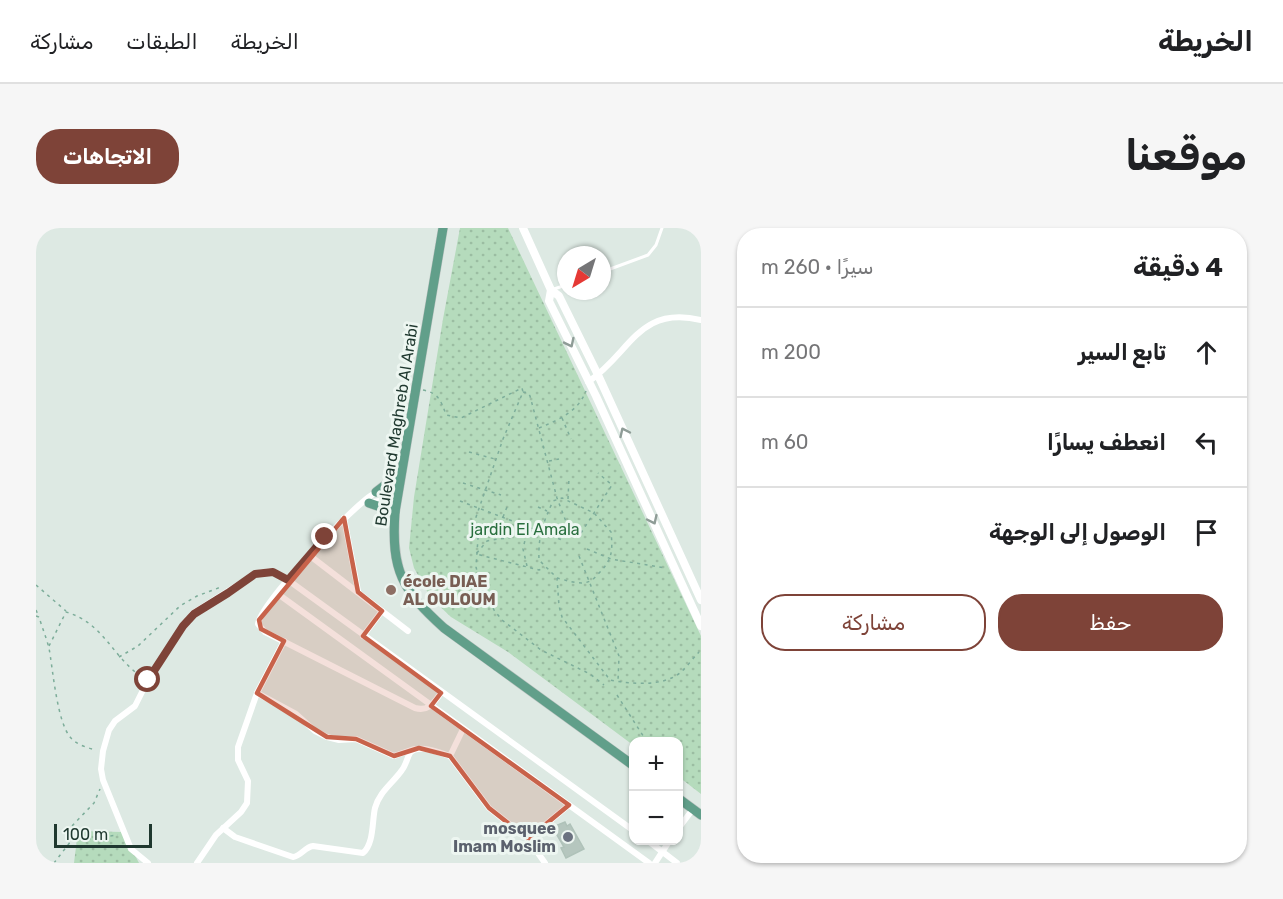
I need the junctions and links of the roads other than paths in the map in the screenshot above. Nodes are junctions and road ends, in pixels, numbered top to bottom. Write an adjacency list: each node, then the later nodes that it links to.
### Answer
1 (443, 228): 12 (main road, Boulevard Maghreb Al Arabi)
2 (523, 228): 6 (street)
3 (662, 228): 4 (lane)
4 (611, 269)
5 (557, 288): 6 (lane)
6 (551, 290): 8 (street); 9 (street, one-way to 9)
7 (701, 320): 8 (street)
8 (598, 375): 9 (street); 10 (street, one-way to 8)
9 (588, 382): 11 (street)
10 (634, 452): 11 (street); 23 (street)
11 (623, 457): 25 (street, one-way to 25)
12 (402, 467): 13 (main road); 14 (main road, Boulevard Maghreb Al Arabi)
13 (376, 492): 14 (street); 16 (street)
14 (397, 494): 15 (street); 17 (main road, Boulevard Maghreb Al Arabi)
15 (369, 503): 16 (street); 17 (main road)
16 (356, 508): 18 (street)
17 (394, 513): 35 (main road, Boulevard Maghreb Al Arabi)
18 (344, 518): 19 (street); 21 (street)
19 (309, 555): 20 (street); 21 (street)
20 (288, 580): 22 (street); 27 (street); 46 (street)
21 (358, 592): 24 (street)
22 (278, 594): 28 (street); 31 (street)
23 (701, 600)
24 (382, 611): 26 (street); 27 (street)
25 (701, 626)
26 (408, 631)
27 (363, 636): 30 (street)
28 (284, 641): 29 (street); 31 (street)
29 (257, 693): 33 (street); 40 (street)
30 (441, 693): 31 (street); 41 (street)
31 (431, 706): 32 (street)
32 (463, 729): 34 (street); 37 (street)
33 (414, 749): 34 (street); 40 (street)
34 (450, 756): 42 (street)
35 (629, 763)
36 (683, 802): 38 (main road)
37 (569, 805): 42 (street); 49 (street)
38 (697, 812): 39 (street)
39 (683, 825)
40 (223, 828): 47 (street)
41 (629, 828)
42 (528, 839): 48 (street)
43 (653, 845): 45 (street)
44 (667, 845): 45 (street)
45 (662, 852): 50 (street); 51 (street)
46 (148, 863)
47 (197, 863)
48 (545, 863)
49 (649, 863)
50 (655, 863)
51 (677, 863)

